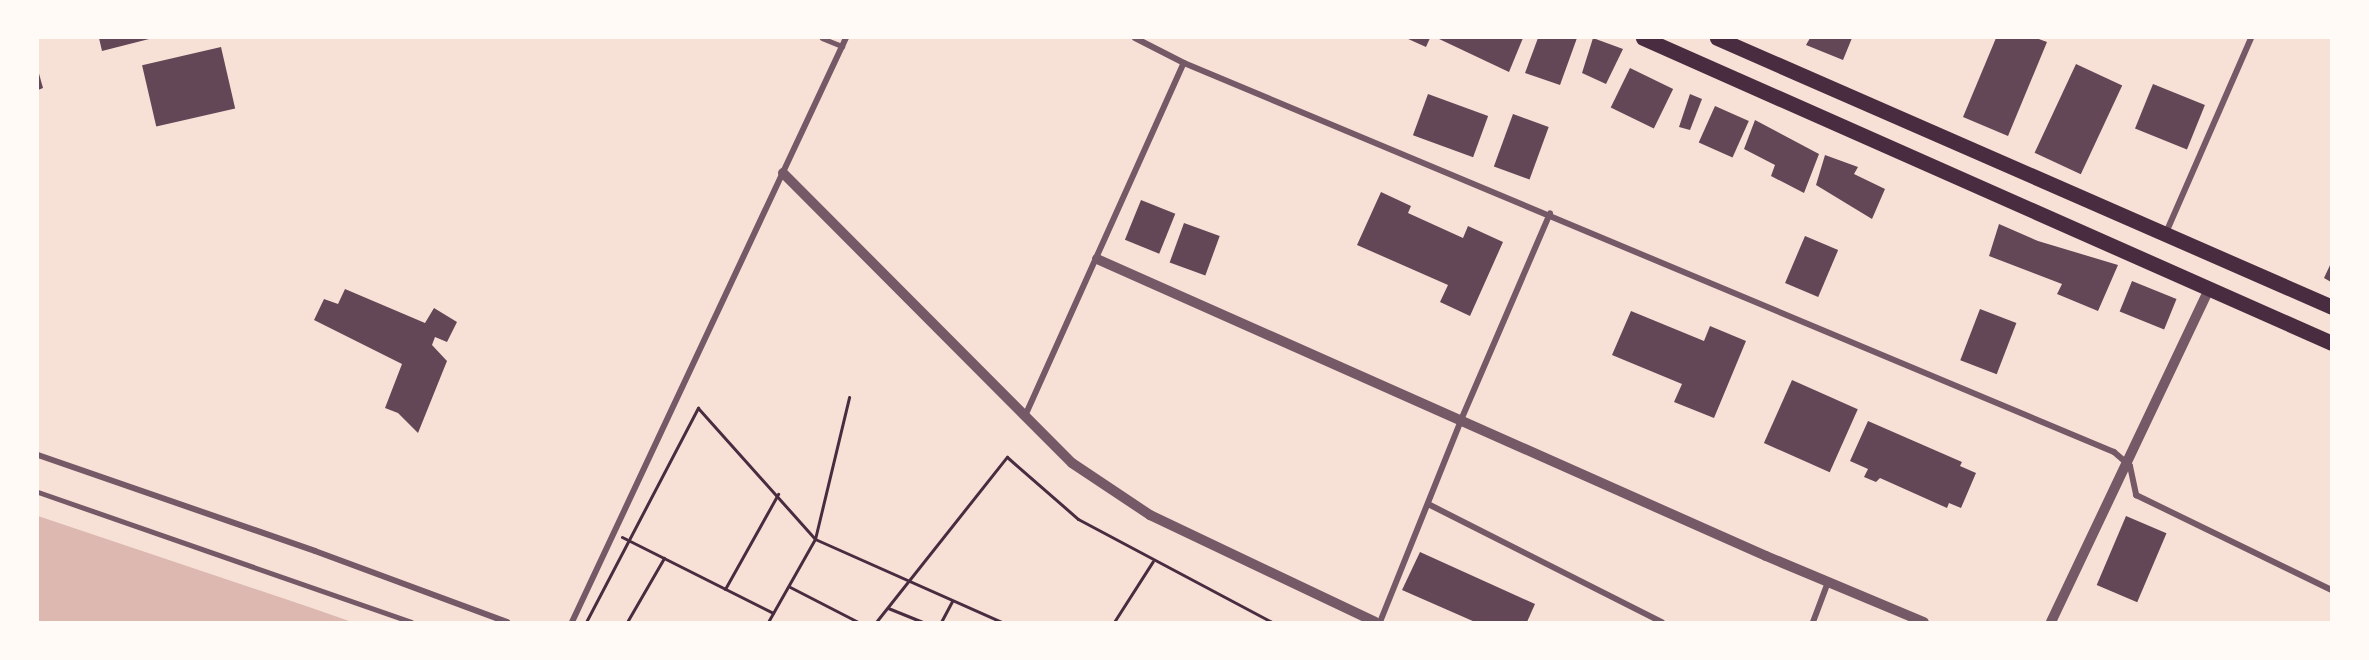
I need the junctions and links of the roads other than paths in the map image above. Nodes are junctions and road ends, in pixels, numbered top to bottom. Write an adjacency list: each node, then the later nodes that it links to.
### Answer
1 (822, 38): 7 (lane)
2 (846, 38): 7 (street)
3 (1135, 38): 8 (street)
4 (1642, 38): 13 (highway)
5 (1716, 38): 11 (highway)
6 (2251, 38): 11 (street)
7 (842, 46): 9 (street)
8 (1184, 63): 10 (street); 12 (street)
9 (783, 173): 16 (street); 26 (street)
10 (1550, 213): 17 (street); 19 (street)
11 (2164, 235): 14 (highway)
12 (1097, 259): 16 (street); 17 (street)
13 (2209, 289): 15 (highway); 19 (street)
14 (2331, 307)
15 (2331, 343)
16 (1025, 416): 27 (street)
17 (1461, 420): 21 (street); 22 (street)
18 (38, 455): 25 (street)
19 (2125, 462): 23 (street); 31 (street)
20 (38, 492): 24 (street)
21 (1428, 504): 27 (street); 28 (street)
22 (1828, 582): 29 (street); 30 (street)
23 (2331, 590)
24 (411, 622)
25 (507, 622)
26 (572, 622)
27 (1377, 622)
28 (1662, 622)
29 (1813, 622)
30 (1924, 622)
31 (2051, 622)

